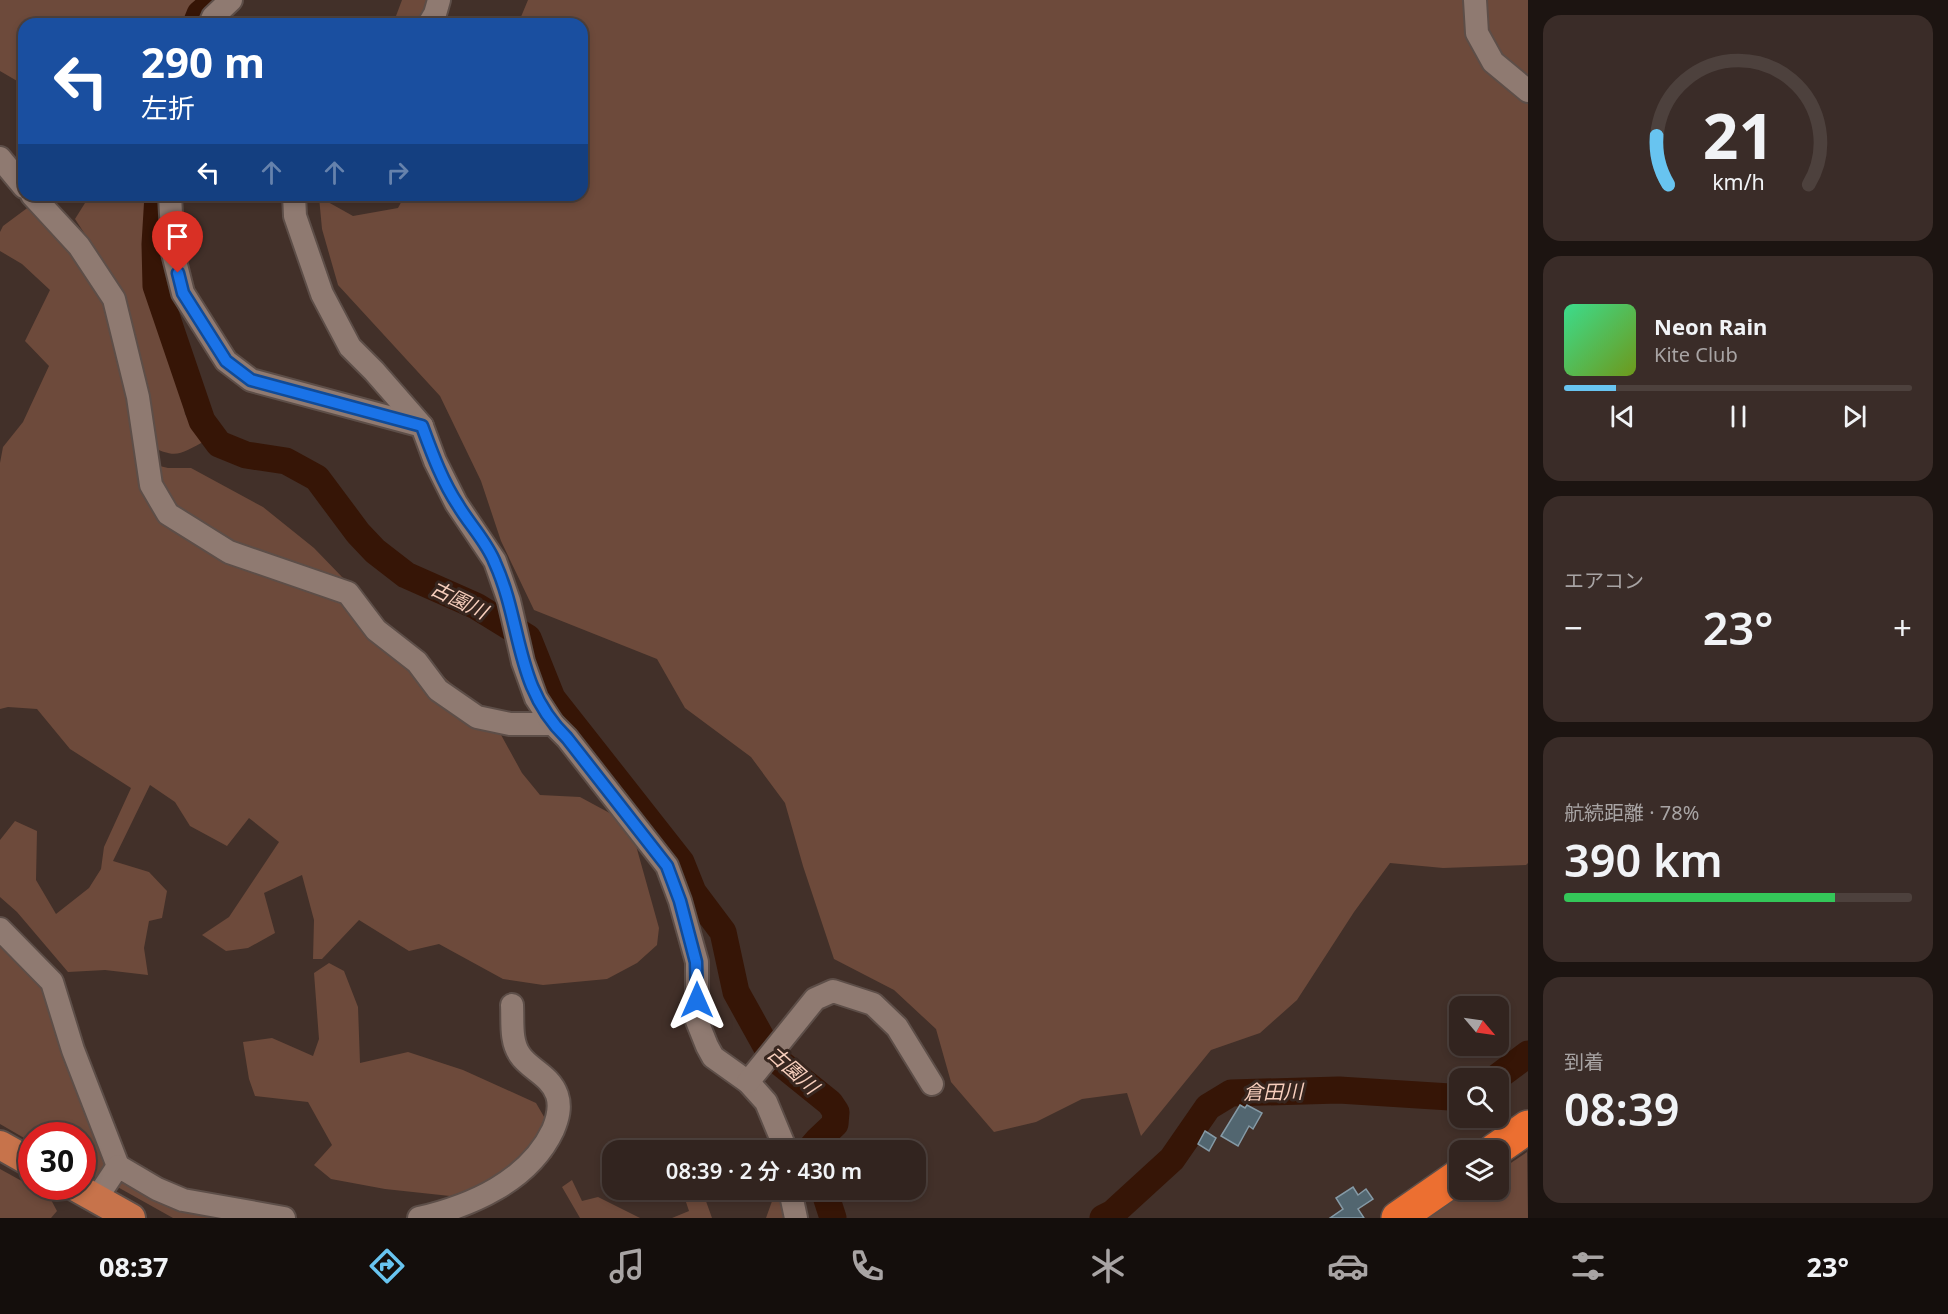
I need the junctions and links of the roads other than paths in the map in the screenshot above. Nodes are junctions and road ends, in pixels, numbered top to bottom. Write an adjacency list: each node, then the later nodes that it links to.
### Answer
1 (231, 0): 4 (street)
2 (439, 0): 5 (street)
3 (1475, 0): 6 (street)
4 (213, 18)
5 (433, 18)
6 (1528, 91)
7 (0, 158): 8 (street)
8 (18, 180)
9 (38, 201): 13 (street)
10 (170, 201): 12 (street)
11 (294, 201): 12 (street)
12 (422, 426): 13 (street)
13 (553, 724): 16 (street)
14 (0, 928): 23 (street)
15 (513, 1005): 30 (street)
16 (748, 1082): 17 (street); 19 (street)
17 (932, 1084)
18 (1528, 1126): 20 (highway)
19 (782, 1140)
20 (1509, 1140)
21 (0, 1145): 22 (main road)
22 (18, 1155)
23 (118, 1166): 25 (street); 29 (street)
24 (1449, 1183): 32 (highway)
25 (96, 1184)
26 (96, 1199): 28 (main road)
27 (792, 1200): 31 (street)
28 (131, 1218)
29 (284, 1218)
30 (419, 1218)
31 (796, 1218)
32 (1398, 1218)

